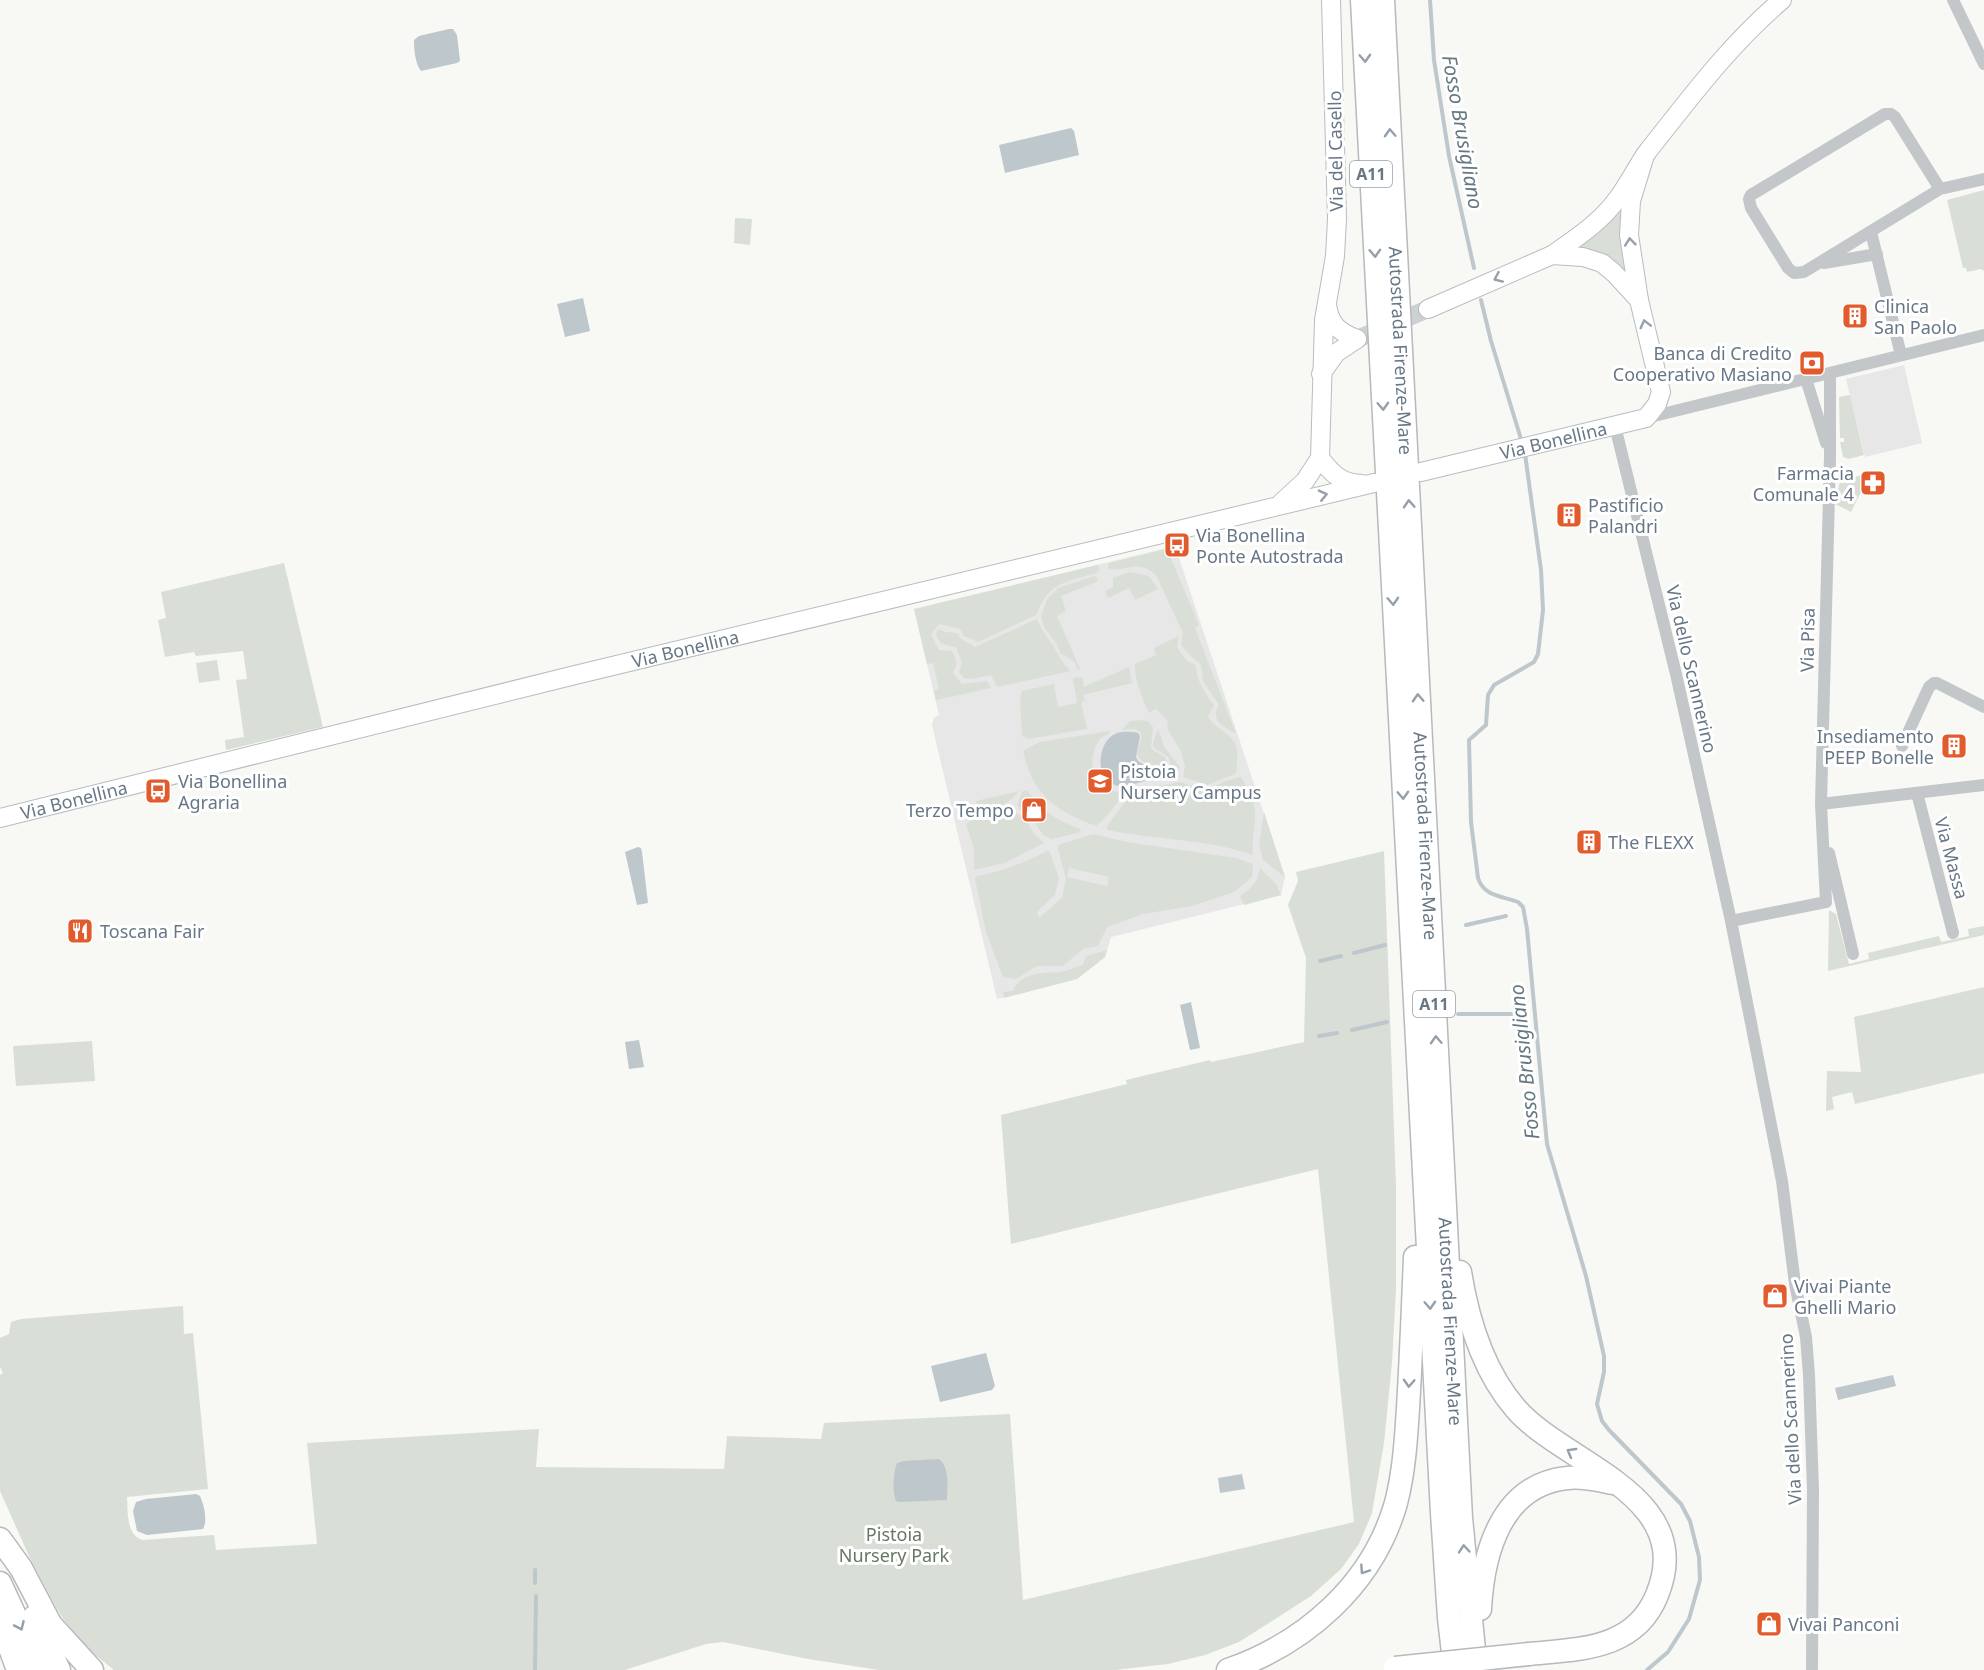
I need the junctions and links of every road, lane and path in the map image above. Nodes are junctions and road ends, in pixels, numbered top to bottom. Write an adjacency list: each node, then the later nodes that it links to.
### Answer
1 (1331, 0): 14 (main road, Via del Casello)
2 (1362, 0): 40 (highway, Autostrada Firenze-Mare / A11, one-way to 40)
3 (1383, 0): 40 (highway, Autostrada Firenze-Mare / A11, one-way to 3)
4 (1782, 0): 7 (main road)
5 (1953, 0): 6 (street)
6 (1984, 64)
7 (1645, 155): 12 (main road); 15 (main road, one-way to 7)
8 (1984, 178): 9 (street)
9 (1940, 189): 10 (street); 13 (street)
10 (1871, 232): 11 (street); 13 (street)
11 (1877, 254): 13 (street); 18 (street)
12 (1552, 255): 15 (main road); 16 (main road, one-way to 16)
13 (1817, 264)
14 (1327, 300): 20 (main road, Via del Casello); 20 (main road)
15 (1639, 300): 22 (main road, one-way to 15)
16 (1428, 309)
17 (1984, 334): 18 (street, Via Bonellina)
18 (1901, 354): 19 (street, Via Bonellina)
19 (1830, 373): 21 (street, Via Bonellina); 26 (street, Via Pisa)
20 (1321, 374): 27 (main road, Via del Casello)
21 (1806, 379): 23 (street, Via Bonellina); 26 (street, Via Pisa)
22 (1661, 392): 23 (street); 24 (main road)
23 (1686, 409): 24 (street, Via Bonellina)
24 (1646, 418): 25 (main road, Via Bonellina)
25 (1615, 426): 28 (main road, Via Bonellina); 37 (street, Via dello Scannerino)
26 (1830, 456): 34 (street, Via Pisa)
27 (1320, 458): 29 (main road); 29 (main road, Via Bonellina, one-way to 27)
28 (1421, 472)
29 (1277, 506): 35 (main road, Via Bonellina)
30 (1984, 707): 31 (street)
31 (1902, 746)
32 (1984, 785): 33 (street)
33 (1917, 793): 34 (street); 38 (street, Via Massa)
34 (1821, 804): 36 (street, Via Pisa)
35 (0, 818)
36 (1822, 824): 37 (street, Via Pisa); 39 (street, Via Pisa)
37 (1731, 921): 53 (street, Via dello Scannerino)
38 (1953, 933)
39 (1853, 954)
40 (1428, 1072): 41 (highway, one-way to 40); 50 (highway, one-way to 50); 51 (highway, Autostrada Firenze-Mare / A11, one-way to 51); 52 (highway, Autostrada Firenze-Mare / A11, one-way to 40)
41 (1619, 1484): 45 (highway, bridge); 52 (highway)
42 (0, 1541): 48 (highway); 49 (highway)
43 (0, 1583): 47 (highway, one-way to 47)
44 (0, 1622): 46 (highway)
45 (1387, 1669)
46 (18, 1670)
47 (40, 1670)
48 (58, 1670)
49 (92, 1670)
50 (1228, 1670)
51 (1455, 1670)
52 (1478, 1670)
53 (1812, 1670)

